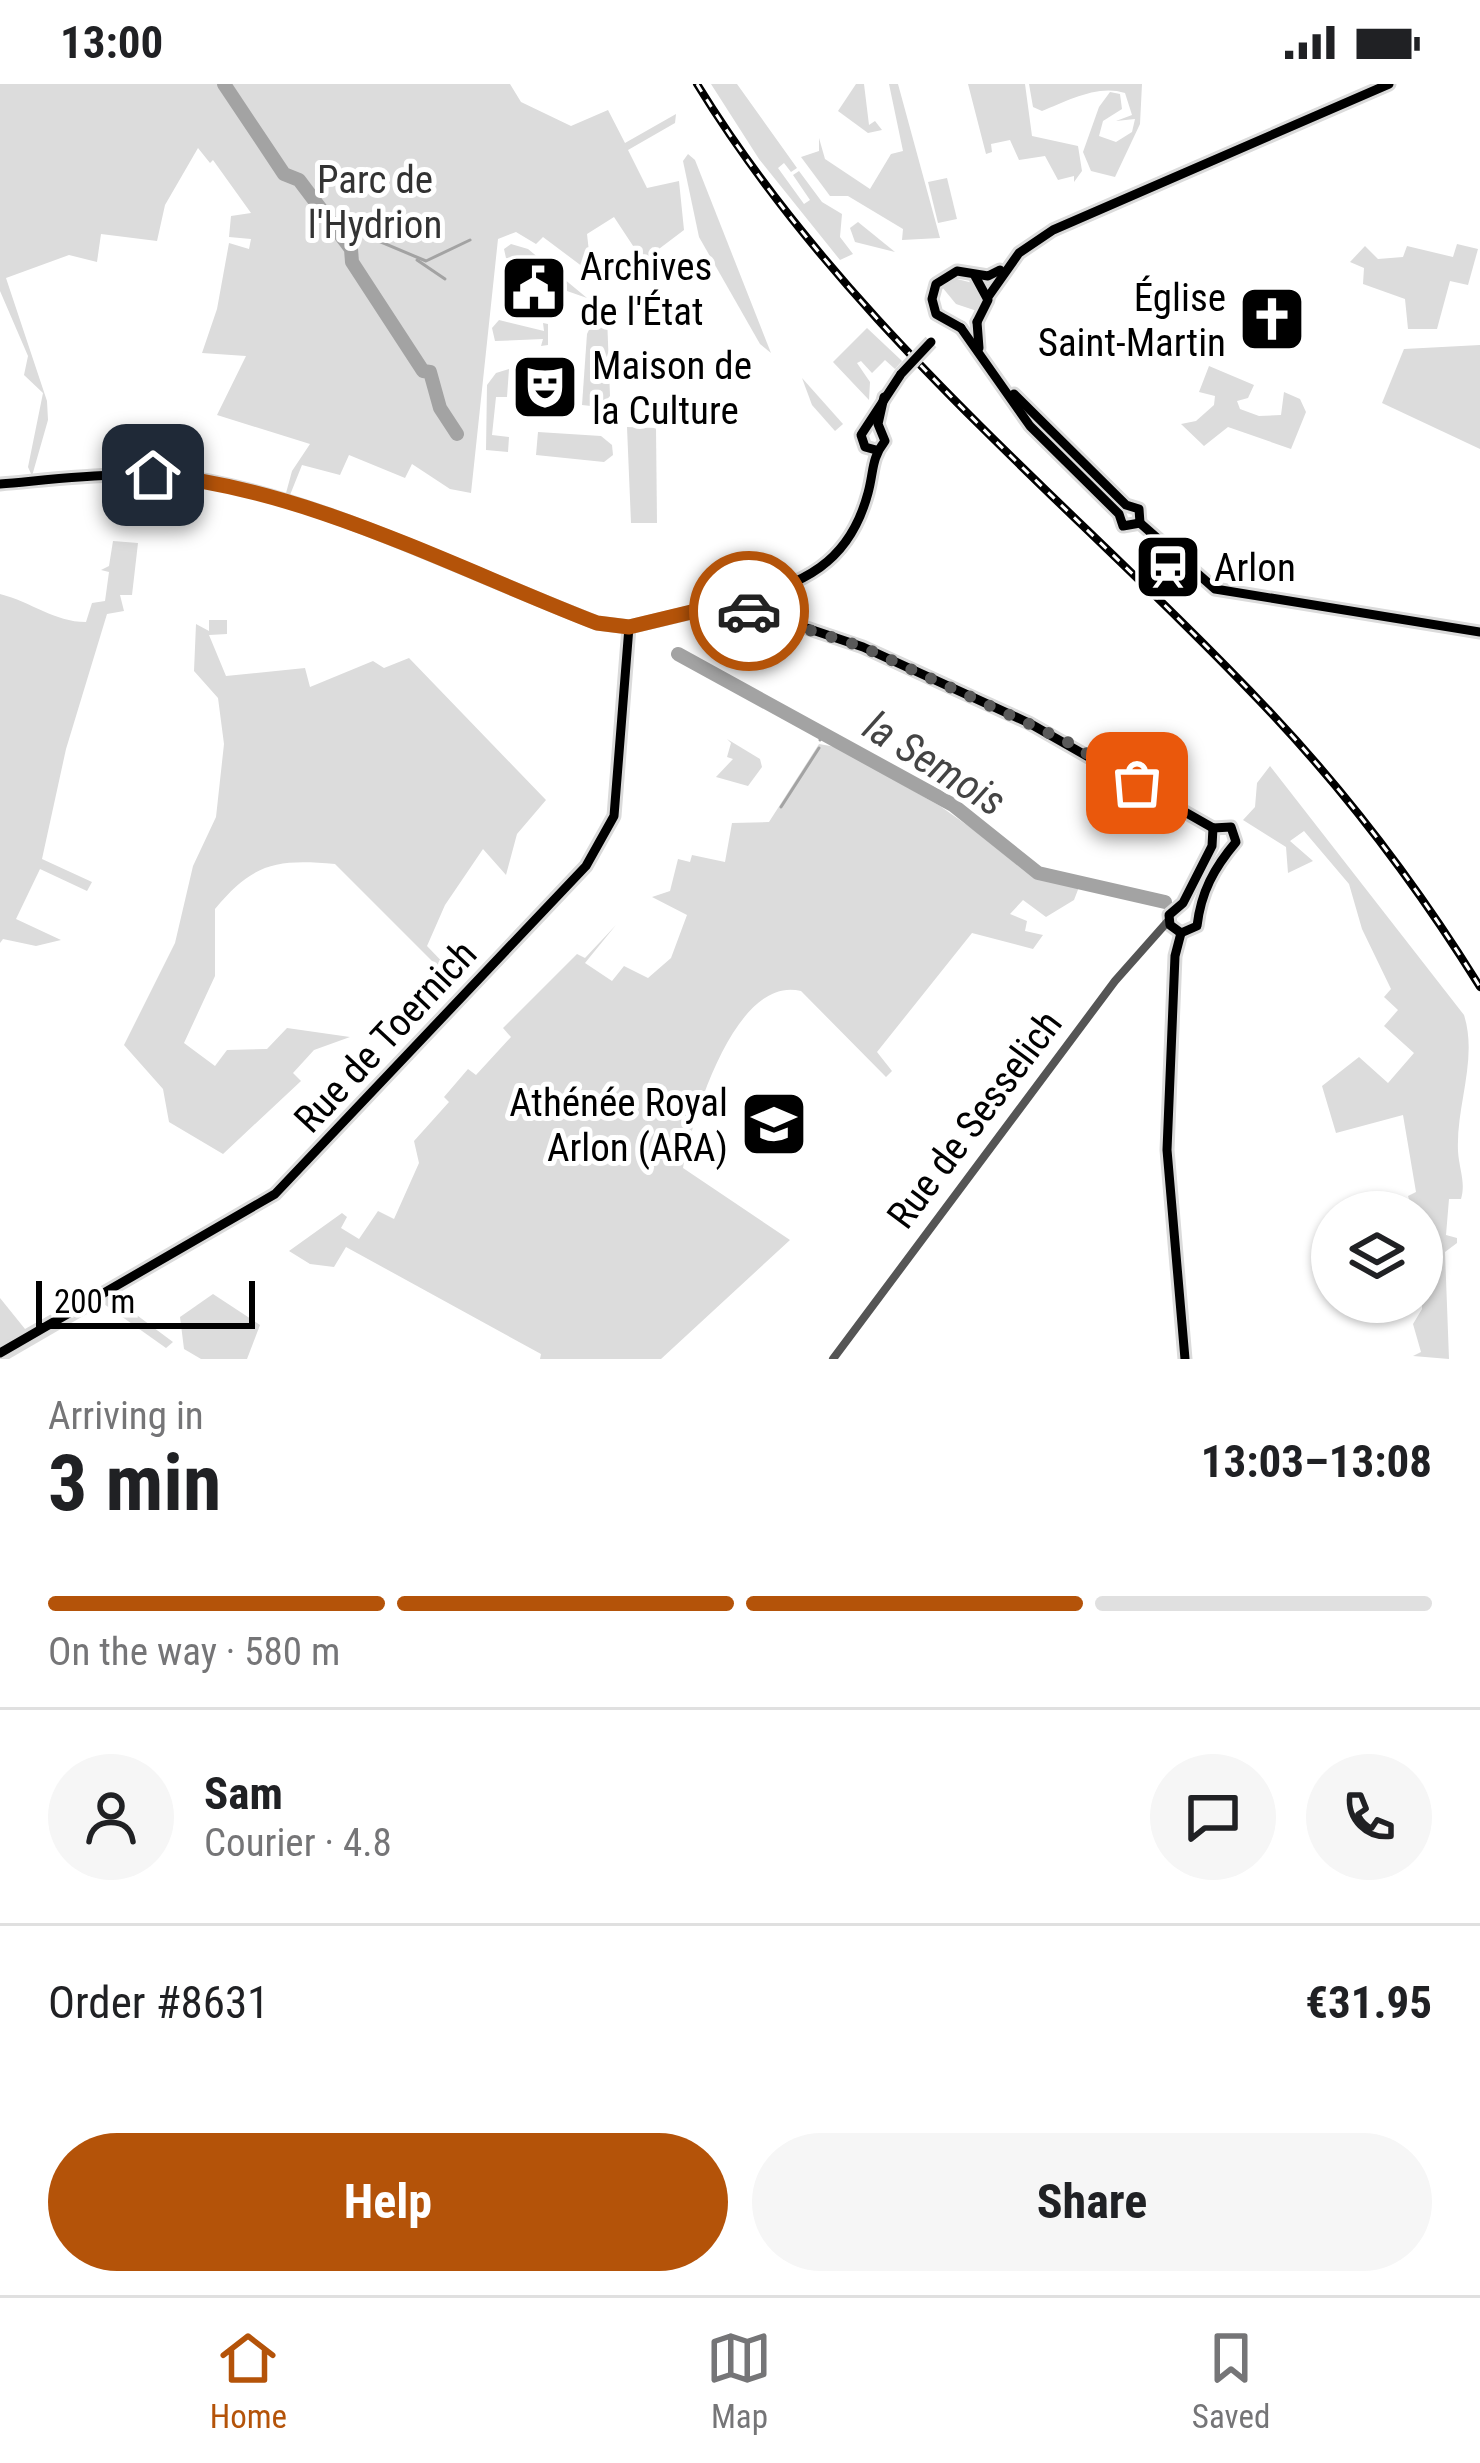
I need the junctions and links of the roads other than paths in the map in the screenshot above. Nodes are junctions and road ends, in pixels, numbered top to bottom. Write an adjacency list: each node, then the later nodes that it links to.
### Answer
1 (1389, 84): 2 (main road)
2 (1010, 263): 3 (main road); 4 (main road)
3 (975, 275): 4 (main road); 5 (main road)
4 (988, 297): 6 (main road)
5 (936, 314): 7 (main road); 8 (main road)
6 (977, 322): 7 (main road); 14 (main road)
7 (957, 327): 8 (main road); 14 (main road)
8 (931, 342): 9 (main road, bridge)
9 (884, 397): 10 (main road); 11 (main road)
10 (866, 428): 11 (main road); 12 (main road)
11 (880, 429): 12 (main road)
12 (870, 449): 15 (main road)
13 (0, 484): 17 (main road)
14 (1141, 519): 19 (main road)
15 (758, 596): 16 (main road); 18 (main road)
16 (736, 604): 17 (main road); 18 (main road); 20 (main road)
17 (629, 627): 28 (main road, Rue de Toernich)
18 (808, 628): 20 (main road)
19 (1480, 632)
20 (826, 634): 21 (main road)
21 (1213, 829): 22 (main road); 23 (main road)
22 (1212, 846): 23 (main road); 24 (main road)
23 (1224, 851): 25 (main road)
24 (1184, 903): 25 (main road); 26 (main road)
25 (1196, 910): 27 (main road)
26 (1168, 920): 27 (main road); 29 (street, Rue de Sesselich)
27 (1181, 933): 30 (main road)
28 (0, 1353)
29 (832, 1359)
30 (1185, 1359)

